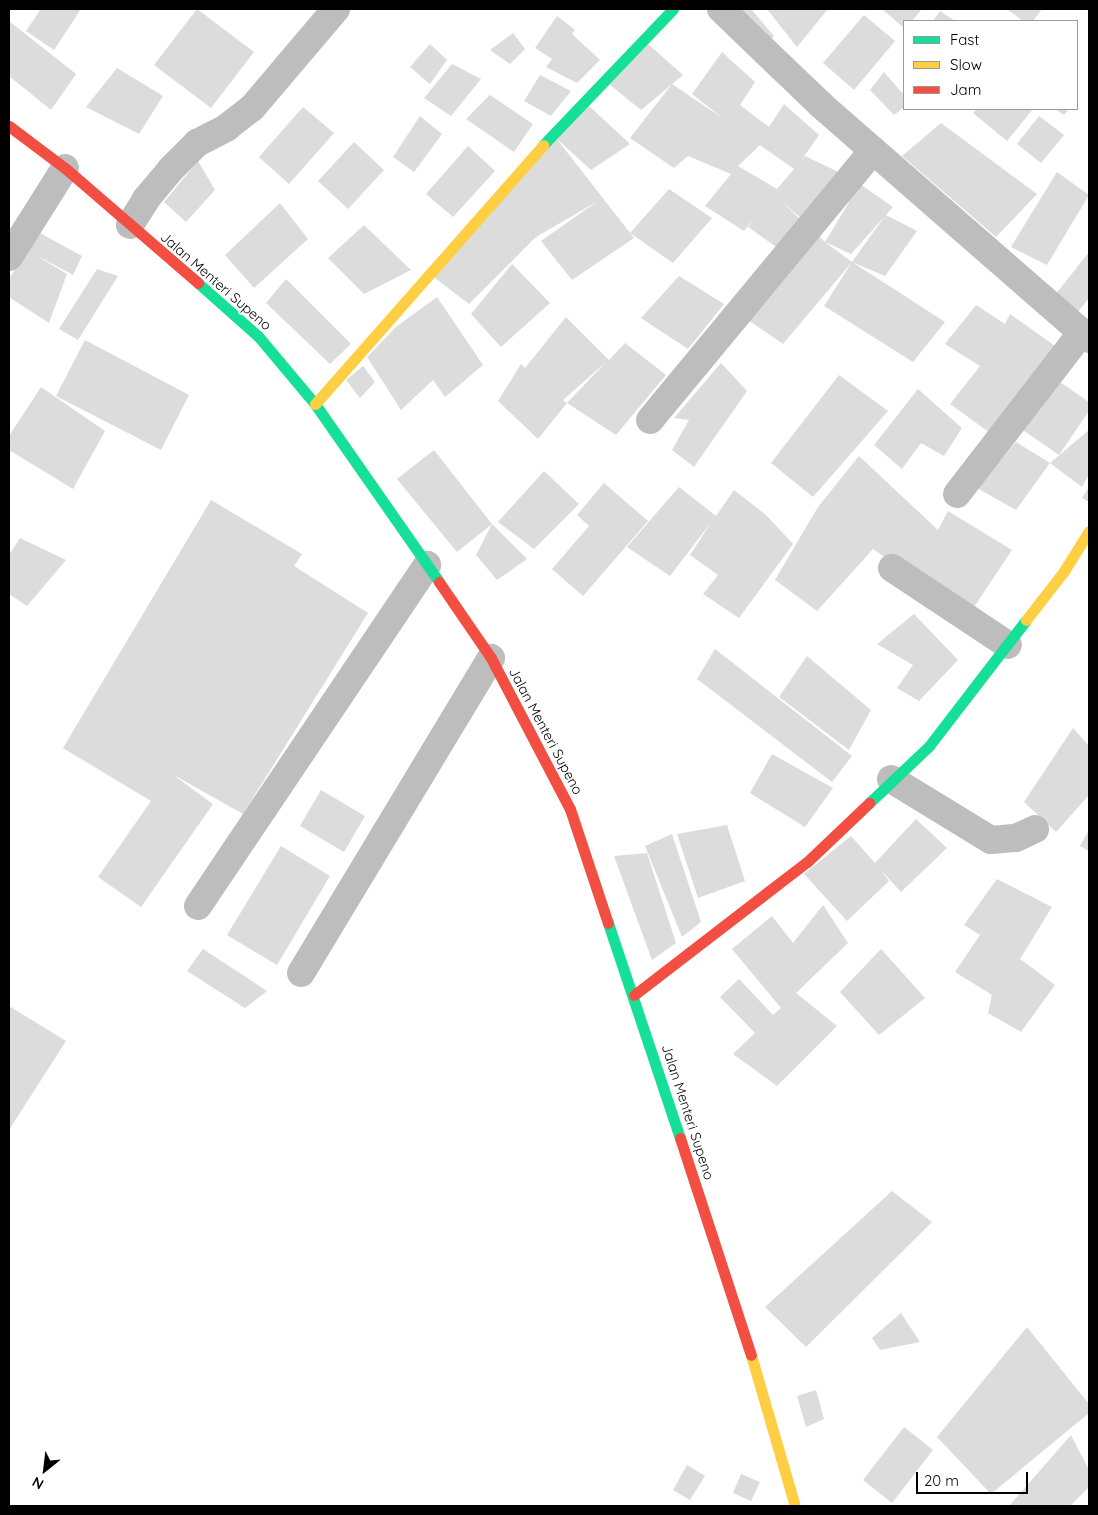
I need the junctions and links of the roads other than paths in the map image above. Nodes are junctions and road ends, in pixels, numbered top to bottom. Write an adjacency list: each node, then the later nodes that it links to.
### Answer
1 (336, 9): 7 (street)
2 (674, 9): 10 (main road)
3 (721, 9): 5 (street)
4 (9, 126): 6 (main road, Jalan Menteri Supeno)
5 (873, 150): 9 (street); 11 (street)
6 (64, 168): 7 (main road, Jalan Menteri Supeno); 8 (street)
7 (130, 225): 10 (main road, Jalan Menteri Supeno)
8 (9, 257)
9 (1085, 336): 12 (street)
10 (315, 404): 14 (main road, Jalan Menteri Supeno)
11 (650, 420)
12 (957, 494)
13 (1089, 531): 16 (main road)
14 (427, 565): 17 (main road, Jalan Menteri Supeno); 20 (street)
15 (892, 568): 16 (street)
16 (1008, 645): 18 (main road)
17 (491, 658): 21 (street); 22 (main road, Jalan Menteri Supeno)
18 (891, 779): 19 (street); 22 (main road)
19 (1035, 829)
20 (198, 906)
21 (301, 973)
22 (634, 996): 23 (main road, Jalan Menteri Supeno)
23 (795, 1506)

